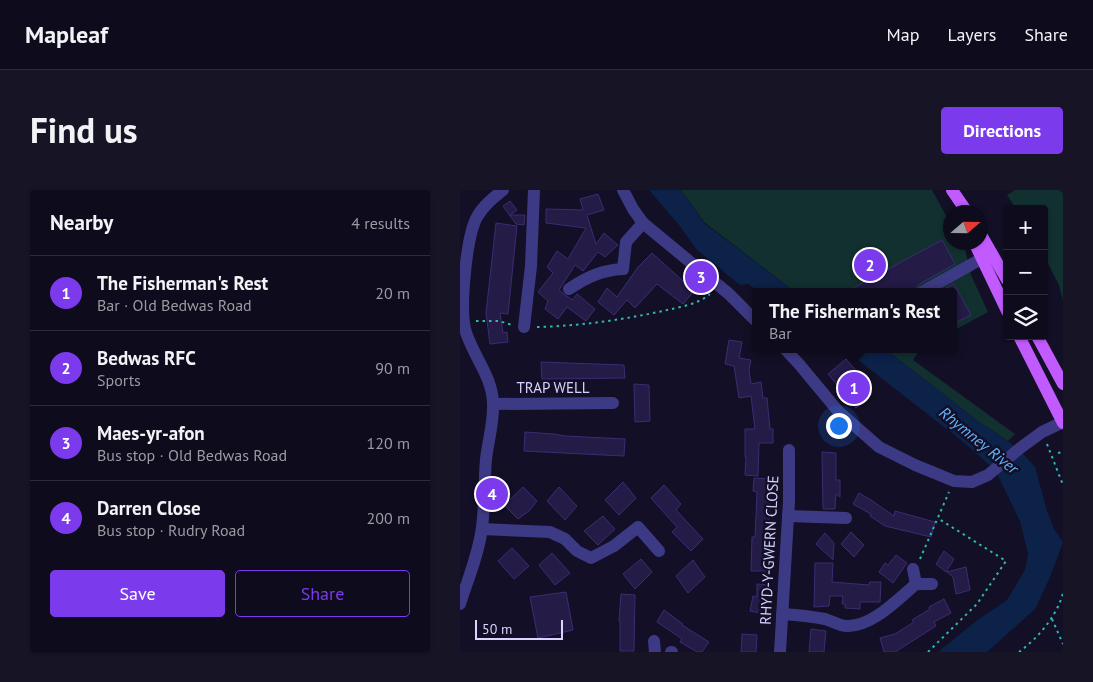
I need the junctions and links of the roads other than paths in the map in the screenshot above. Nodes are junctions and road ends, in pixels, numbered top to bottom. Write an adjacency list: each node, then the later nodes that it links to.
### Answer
1 (503, 190): 22 (street)
2 (534, 190): 16 (street)
3 (623, 190): 7 (street)
4 (953, 191): 5 (main road); 6 (main road)
5 (959, 205)
6 (962, 205)
7 (643, 223): 12 (street); 15 (street)
8 (988, 247): 11 (main road)
9 (977, 250): 10 (main road)
10 (981, 259): 13 (street); 14 (main road)
11 (1003, 273)
12 (569, 288)
13 (929, 288)
14 (1003, 303)
15 (752, 317)
16 (524, 327)
17 (1021, 340): 23 (main road)
18 (1039, 340): 20 (main road)
19 (789, 353): 23 (street)
20 (1063, 384)
21 (613, 403): 22 (street, TRAP WELL)
22 (494, 404): 27 (street)
23 (1063, 423)
24 (790, 450): 25 (street, RHYD-Y-GWERN CLOSE)
25 (788, 516): 26 (street); 33 (street, RHYD-Y-GWERN CLOSE)
26 (846, 518)
27 (482, 529): 28 (street); 32 (street)
28 (658, 551)
29 (913, 568): 30 (street)
30 (916, 584): 31 (street); 33 (street)
31 (932, 584)
32 (460, 604)
33 (782, 614): 34 (street, RHYD-Y-GWERN CLOSE)
34 (780, 652)

